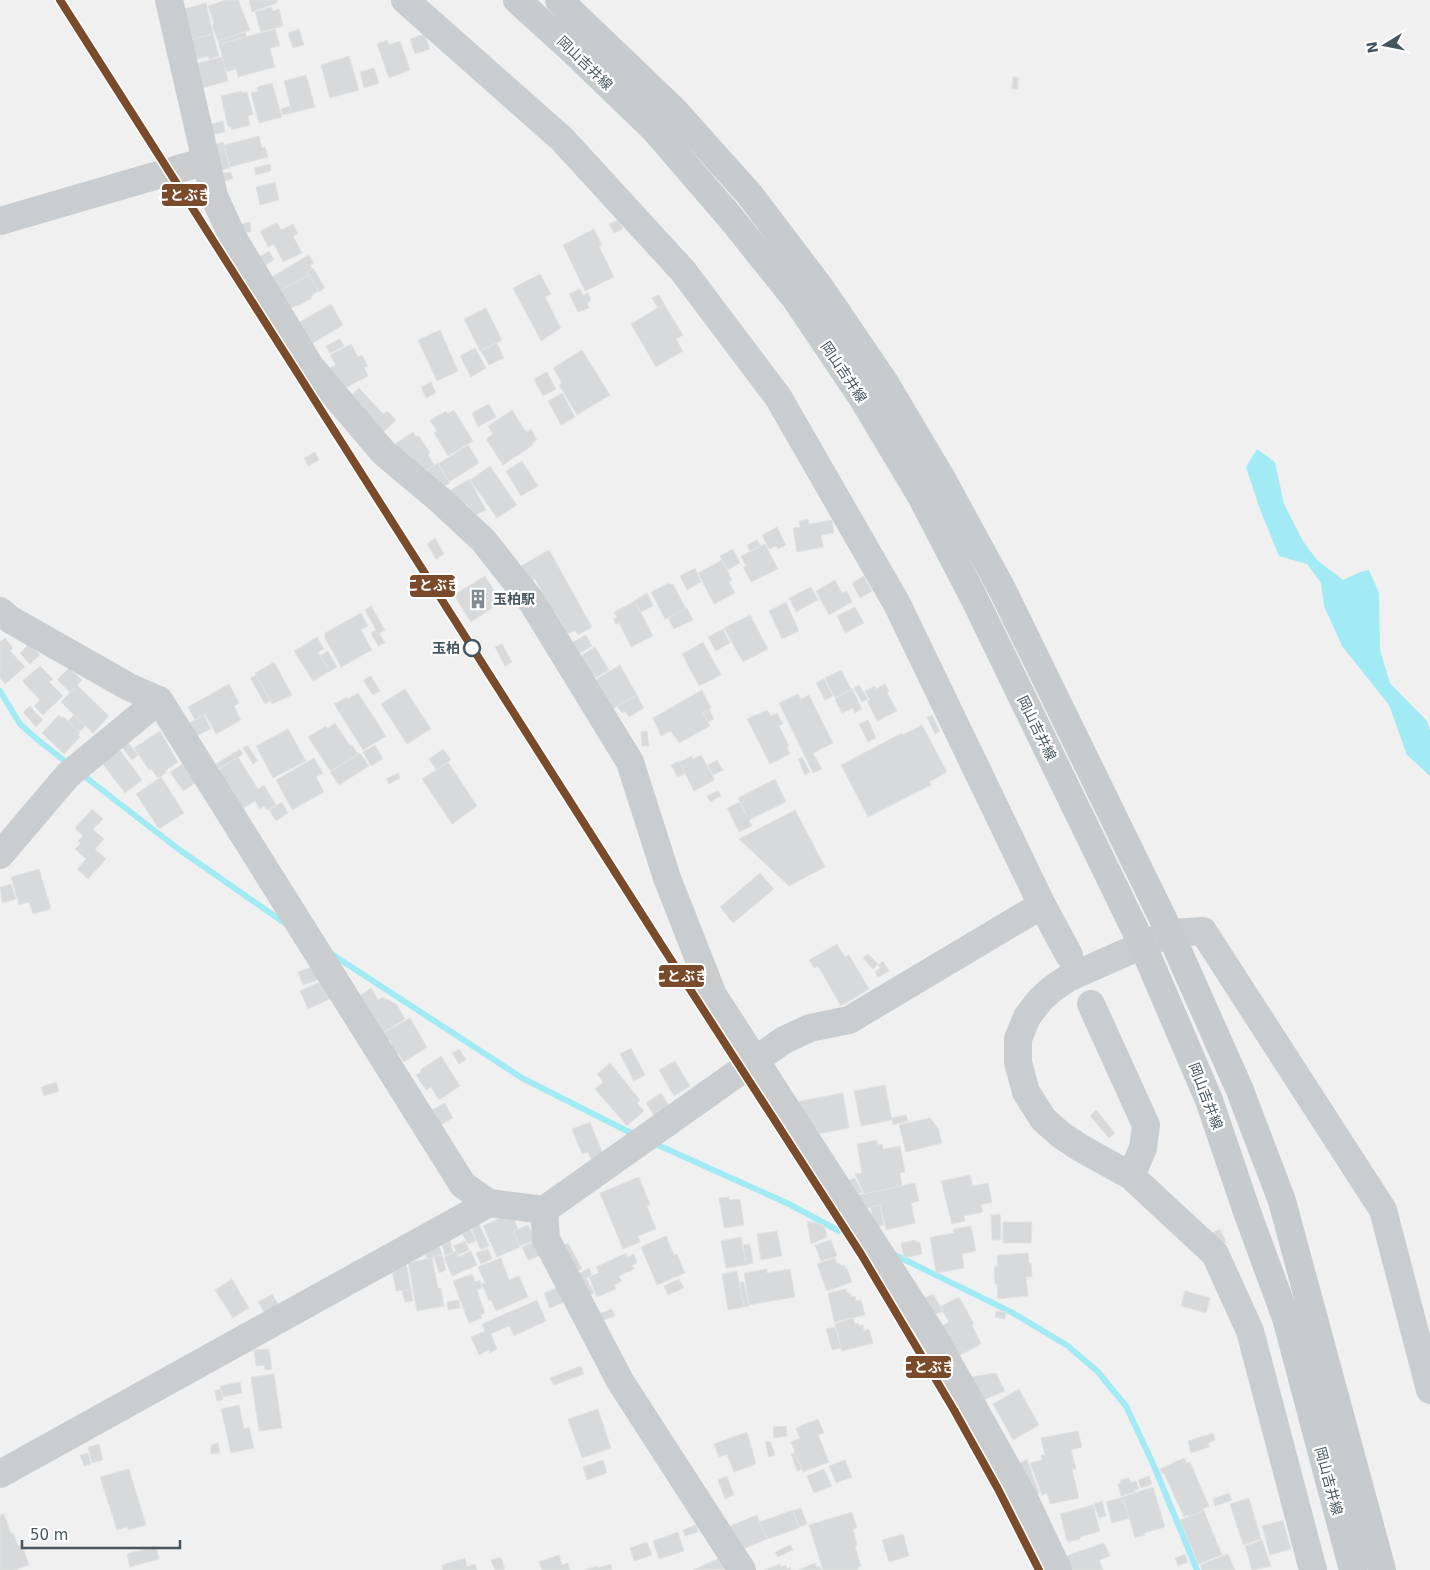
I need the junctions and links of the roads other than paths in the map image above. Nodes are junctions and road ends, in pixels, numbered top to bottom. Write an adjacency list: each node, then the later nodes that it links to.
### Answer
1 (169, 0): 5 (street)
2 (404, 0): 10 (street)
3 (517, 0): 12 (main road, 岡山吉井線)
4 (559, 0): 11 (main road, 岡山吉井線)
5 (206, 161): 6 (street); 15 (street)
6 (0, 221)
7 (0, 611): 8 (street)
8 (159, 700): 9 (street); 17 (street)
9 (0, 855)
10 (1042, 905): 13 (street); 15 (street)
11 (1170, 933): 12 (street); 19 (street); 25 (main road, 岡山吉井線)
12 (1143, 946): 16 (street); 24 (main road, 岡山吉井線)
13 (1069, 955)
14 (1091, 1004): 16 (street)
15 (756, 1061): 18 (street); 22 (street)
16 (1131, 1176): 23 (street)
17 (489, 1203): 18 (street); 20 (street)
18 (544, 1210): 21 (street)
19 (1430, 1390)
20 (0, 1474)
21 (742, 1570)
22 (1058, 1570)
23 (1313, 1570)
24 (1353, 1570)
25 (1382, 1570)

